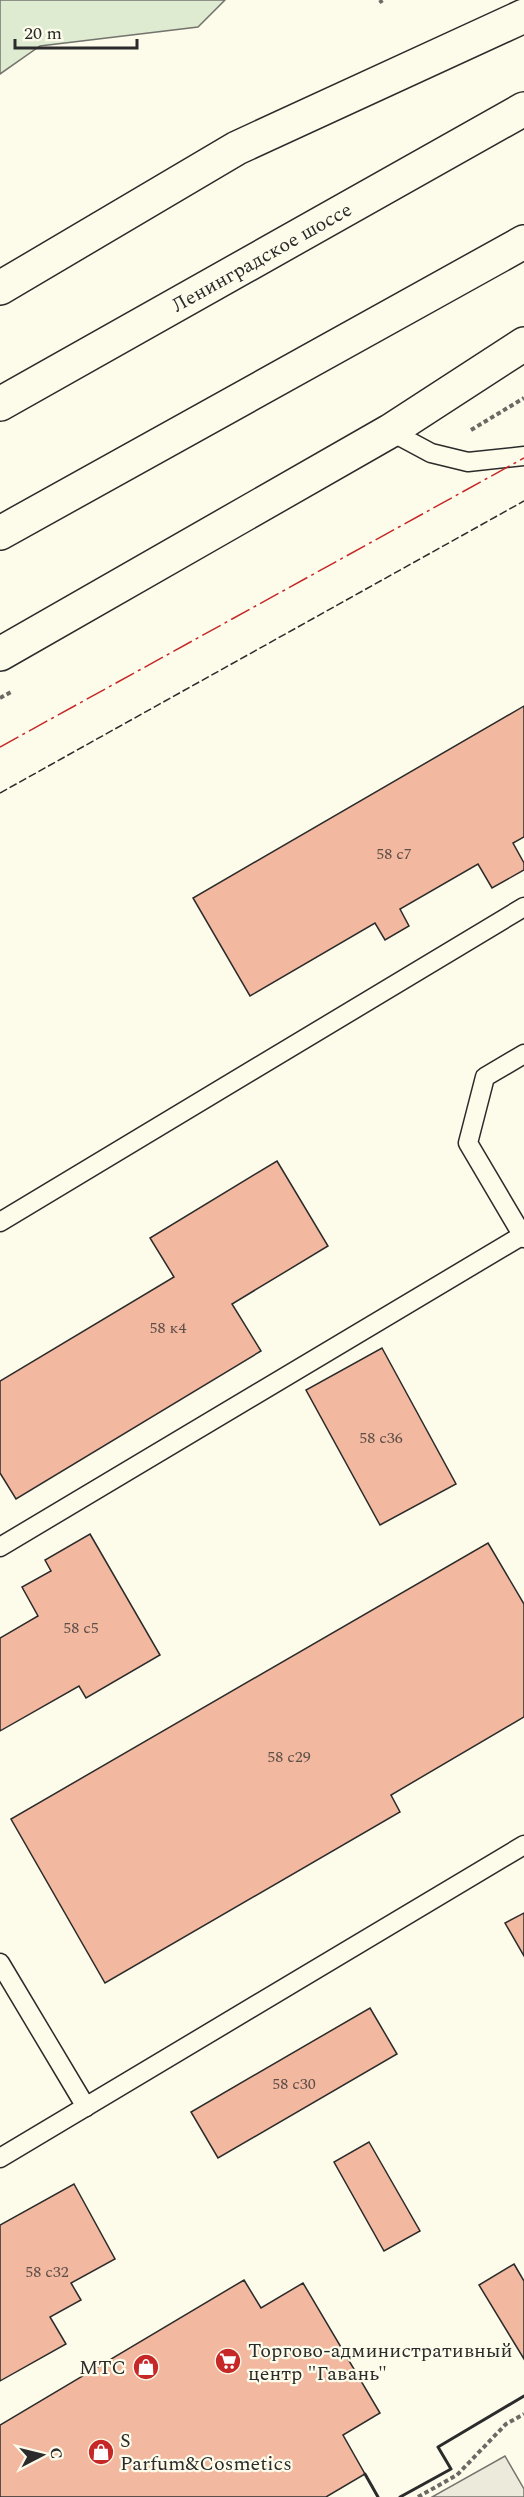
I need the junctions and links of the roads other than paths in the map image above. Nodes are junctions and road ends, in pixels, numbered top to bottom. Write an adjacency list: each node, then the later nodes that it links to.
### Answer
1 (524, 16): 4 (main road)
2 (524, 109): 6 (main road, Ленинградское шоссе)
3 (524, 242): 9 (main road)
4 (0, 288)
5 (524, 344): 7 (main road)
6 (0, 404)
7 (390, 431): 8 (lane); 10 (main road)
8 (524, 456)
9 (0, 533)
10 (0, 654)
11 (524, 907): 13 (lane)
12 (524, 1054): 14 (lane)
13 (0, 1222)
14 (523, 1237): 15 (lane)
15 (0, 1547)
16 (524, 1845): 18 (lane)
17 (0, 1963): 18 (lane)
18 (86, 2107): 19 (lane)
19 (0, 2158)

